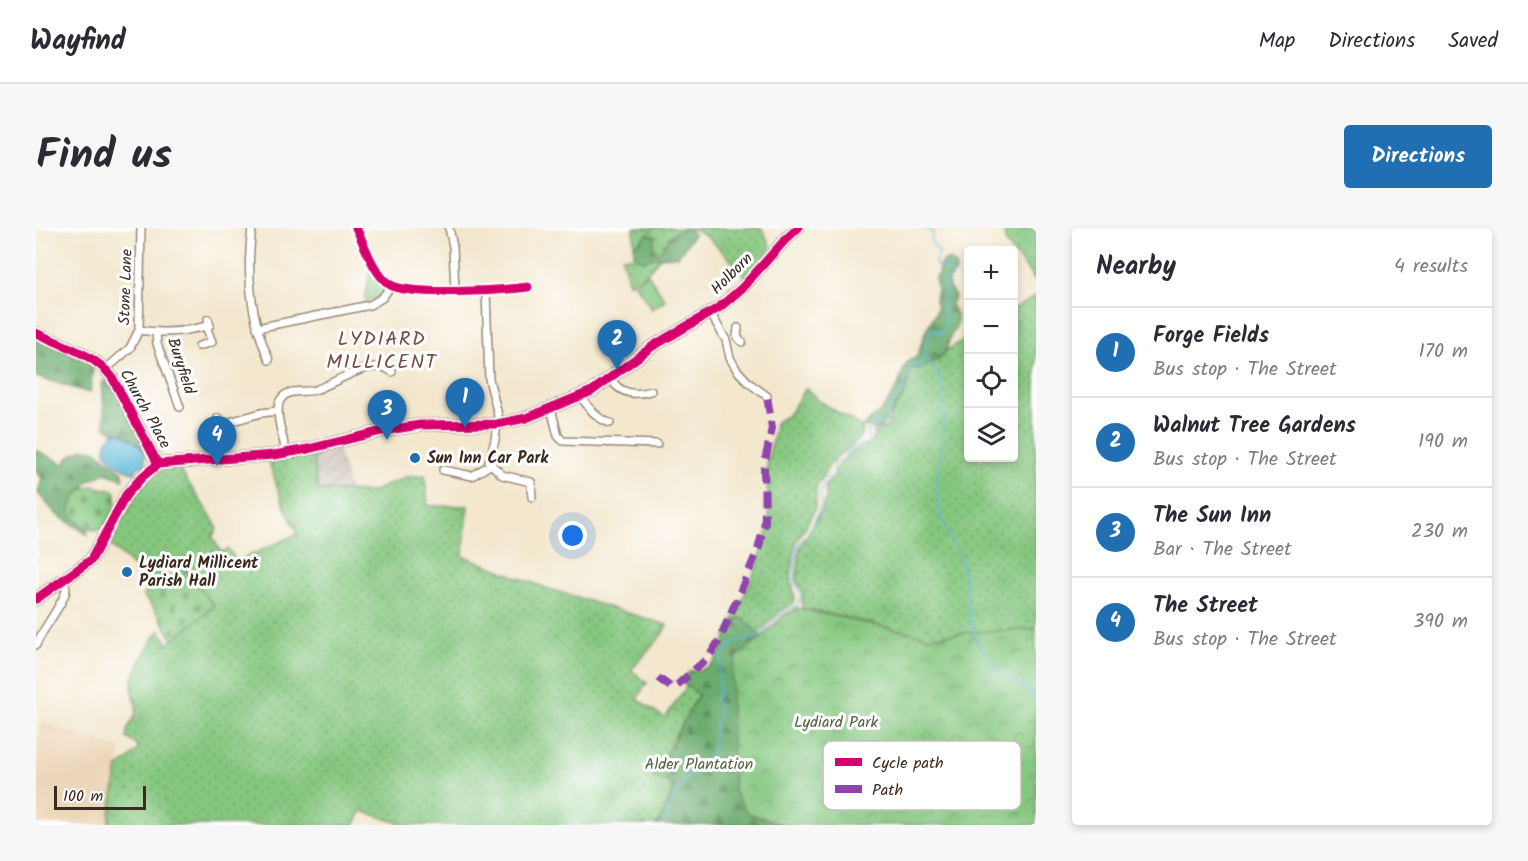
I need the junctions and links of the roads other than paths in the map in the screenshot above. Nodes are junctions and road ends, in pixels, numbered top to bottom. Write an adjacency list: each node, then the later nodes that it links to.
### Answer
1 (141, 228): 13 (street, Stone Lane)
2 (252, 228): 11 (street)
3 (356, 228): 6 (street)
4 (449, 228): 8 (street)
5 (798, 228): 10 (street, Holborn)
6 (391, 286): 8 (street); 11 (street)
7 (528, 287): 9 (street)
8 (455, 290): 9 (street)
9 (486, 290): 30 (street)
10 (711, 314): 16 (street); 21 (street, Holborn)
11 (257, 328): 18 (street)
12 (738, 328): 16 (street)
13 (140, 330): 15 (street, Buryfield); 20 (street, Stone Lane)
14 (36, 333): 20 (street)
15 (156, 333): 17 (street, Buryfield); 25 (street, Buryfield)
16 (726, 340): 23 (street)
17 (199, 346)
18 (269, 360)
19 (393, 361): 27 (street)
20 (105, 370): 33 (street, Church Place)
21 (610, 378): 22 (street); 24 (street, Holborn)
22 (651, 391)
23 (767, 396)
24 (581, 397): 26 (street, Holborn); 29 (street)
25 (180, 407)
26 (551, 408): 30 (street, Holborn); 31 (street)
27 (277, 411): 28 (street); 32 (street)
28 (218, 418)
29 (610, 423)
30 (497, 424): 32 (street, Holborn); 34 (street)
31 (657, 444)
32 (286, 453): 33 (street, Holborn)
33 (158, 464): 37 (street)
34 (490, 465): 35 (street); 36 (street)
35 (443, 470)
36 (532, 497)
37 (62, 580): 38 (street); 39 (street)
38 (36, 599)
39 (36, 645)

